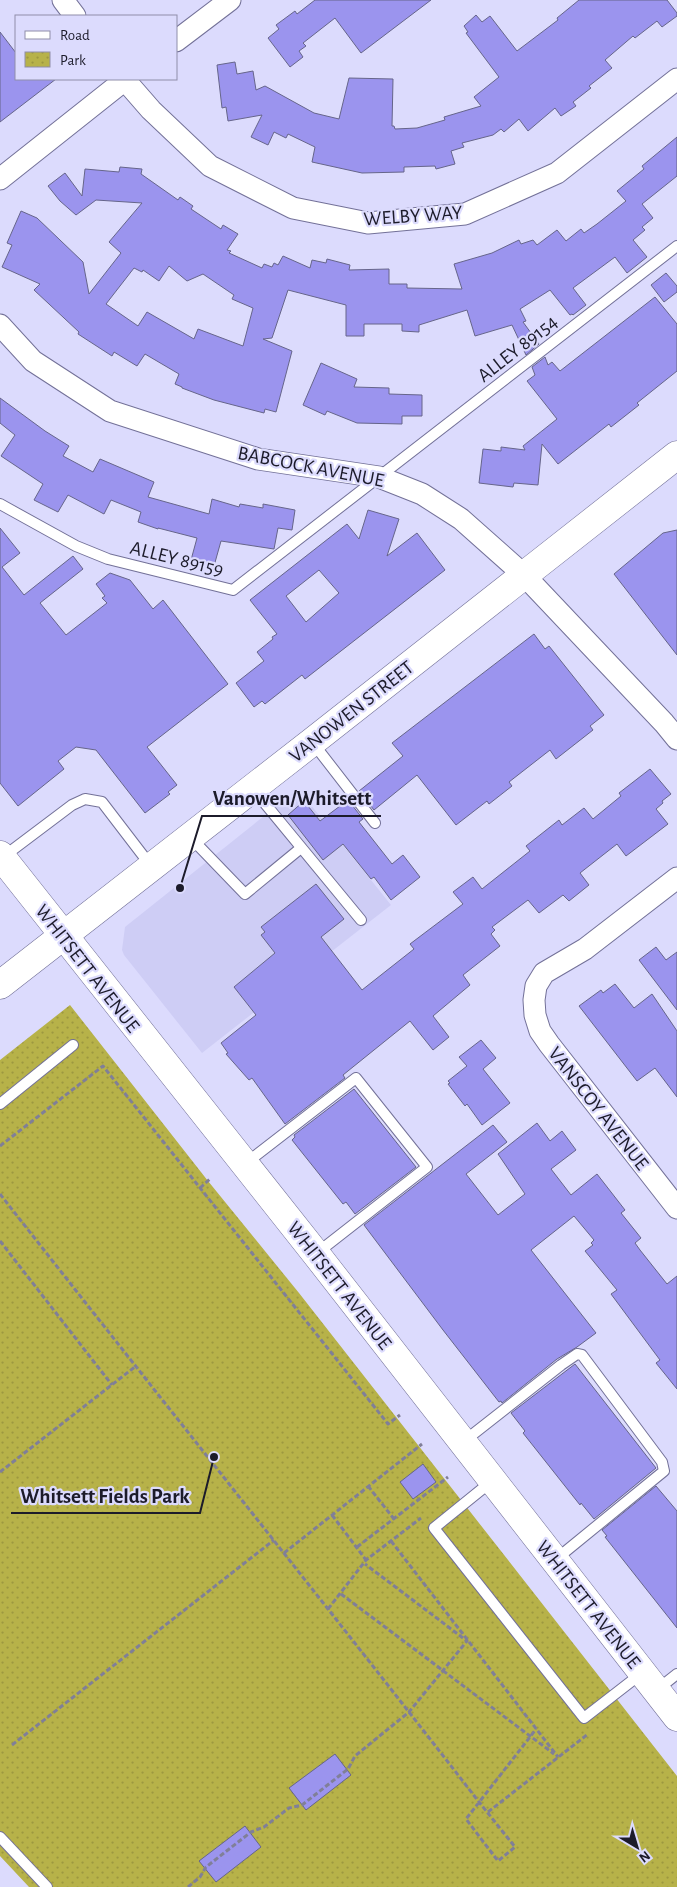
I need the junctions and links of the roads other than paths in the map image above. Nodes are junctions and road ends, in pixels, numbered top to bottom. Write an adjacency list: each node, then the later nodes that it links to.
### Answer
1 (63, 0): 3 (street)
2 (230, 0): 4 (street)
3 (74, 15)
4 (178, 39)
5 (677, 79): 7 (street, WELBY WAY)
6 (124, 80): 8 (street)
7 (126, 80)
8 (0, 179)
9 (677, 246): 12 (lane, ALLEY 89154)
10 (0, 325): 12 (street, BABCOCK AVENUE)
11 (672, 462): 14 (main road, VANOWEN STREET)
12 (379, 478): 13 (lane, ALLEY 89159); 14 (street, BABCOCK AVENUE)
13 (0, 504)
14 (524, 575): 15 (street, BABCOCK AVENUE); 16 (main road, VANOWEN STREET)
15 (677, 739)
16 (312, 742): 17 (main road, VANOWEN STREET); 18 (lane)
17 (253, 788): 19 (main road, VANOWEN STREET); 20 (lane)
18 (375, 823)
19 (190, 837): 20 (lane); 22 (main road, VANOWEN STREET)
20 (302, 848): 24 (lane)
21 (1, 857): 22 (lane); 25 (main road, WHITSETT AVENUE)
22 (152, 866): 25 (main road, VANOWEN STREET)
23 (677, 878): 30 (street, VANSCOY AVENUE)
24 (361, 920)
25 (63, 935): 26 (main road, VANOWEN STREET); 29 (main road, WHITSETT AVENUE)
26 (0, 985)
27 (73, 1045): 28 (lane)
28 (0, 1104)
29 (244, 1164): 31 (main road, WHITSETT AVENUE); 31 (lane)
30 (677, 1208)
31 (316, 1254): 32 (main road, WHITSETT AVENUE)
32 (462, 1443): 33 (main road, WHITSETT AVENUE); 34 (lane)
33 (492, 1481): 34 (main road, WHITSETT AVENUE); 35 (lane)
34 (555, 1560): 35 (main road, WHITSETT AVENUE)
35 (659, 1679): 36 (main road, WHITSETT AVENUE)
36 (677, 1717)
37 (0, 1837): 38 (lane)
38 (47, 1887)

